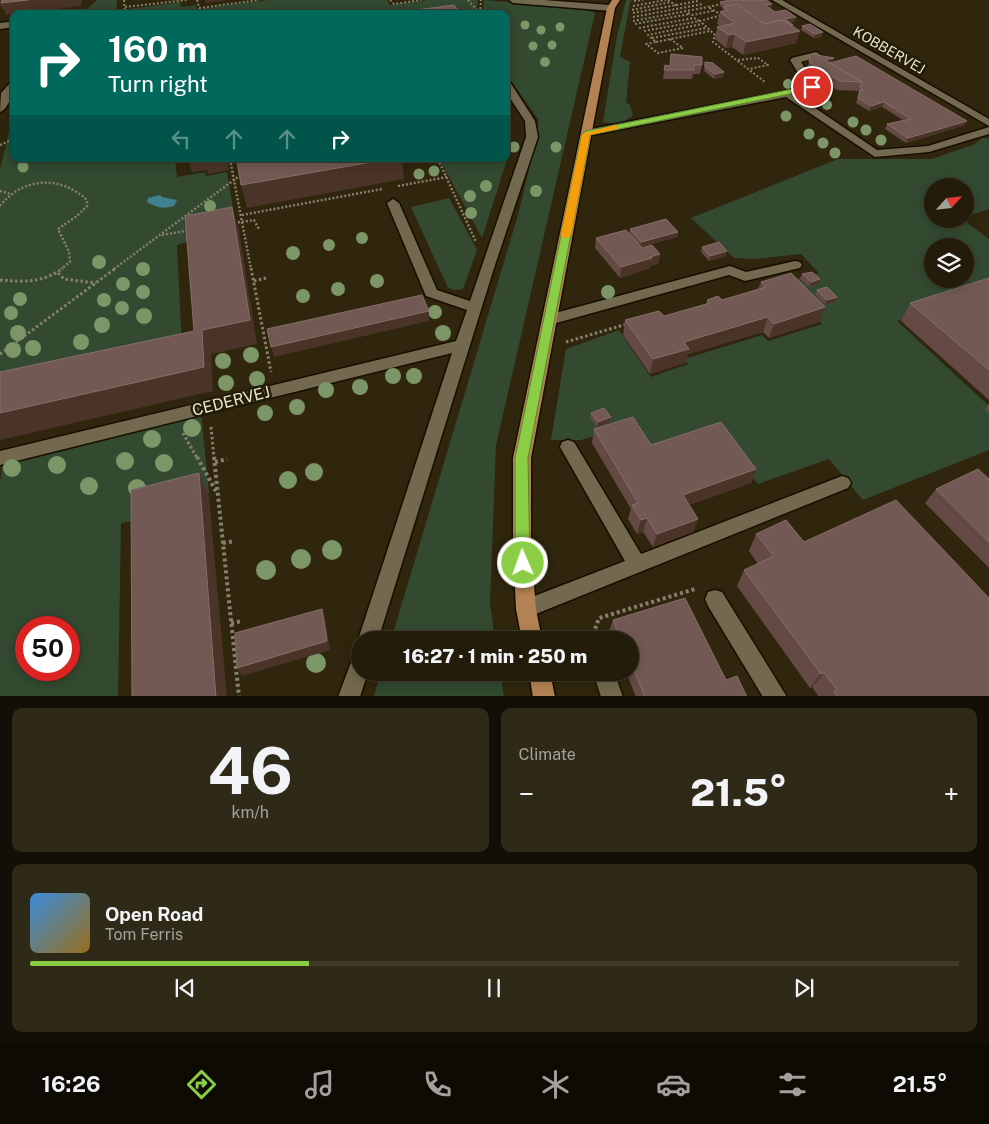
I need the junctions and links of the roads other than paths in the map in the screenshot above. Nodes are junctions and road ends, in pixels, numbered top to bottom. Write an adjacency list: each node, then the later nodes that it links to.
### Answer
1 (514, 0): 3 (street)
2 (776, 0): 10 (street, KOBBERVEJ)
3 (613, 4): 13 (main road)
4 (816, 55): 7 (street)
5 (10, 90): 8 (street)
6 (510, 90): 16 (street)
7 (788, 94): 12 (street); 13 (street)
8 (0, 109)
9 (989, 110): 10 (street)
10 (976, 115): 11 (street, KOBBERVEJ)
11 (989, 123)
12 (989, 130)
13 (586, 134): 17 (main road)
14 (393, 203): 16 (street)
15 (795, 264): 17 (street)
16 (474, 307): 18 (street)
17 (549, 320): 24 (main road)
18 (462, 345): 20 (street, CEDERVEJ); 25 (street)
19 (568, 447): 22 (street)
20 (0, 458)
21 (842, 483): 22 (street)
22 (637, 564): 24 (street)
23 (715, 599): 33 (street)
24 (526, 609): 26 (main road)
25 (371, 631)
26 (530, 631)
27 (354, 681): 30 (street)
28 (541, 681): 31 (main road)
29 (606, 681): 32 (street)
30 (349, 696)
31 (544, 696)
32 (612, 696)
33 (776, 696)

